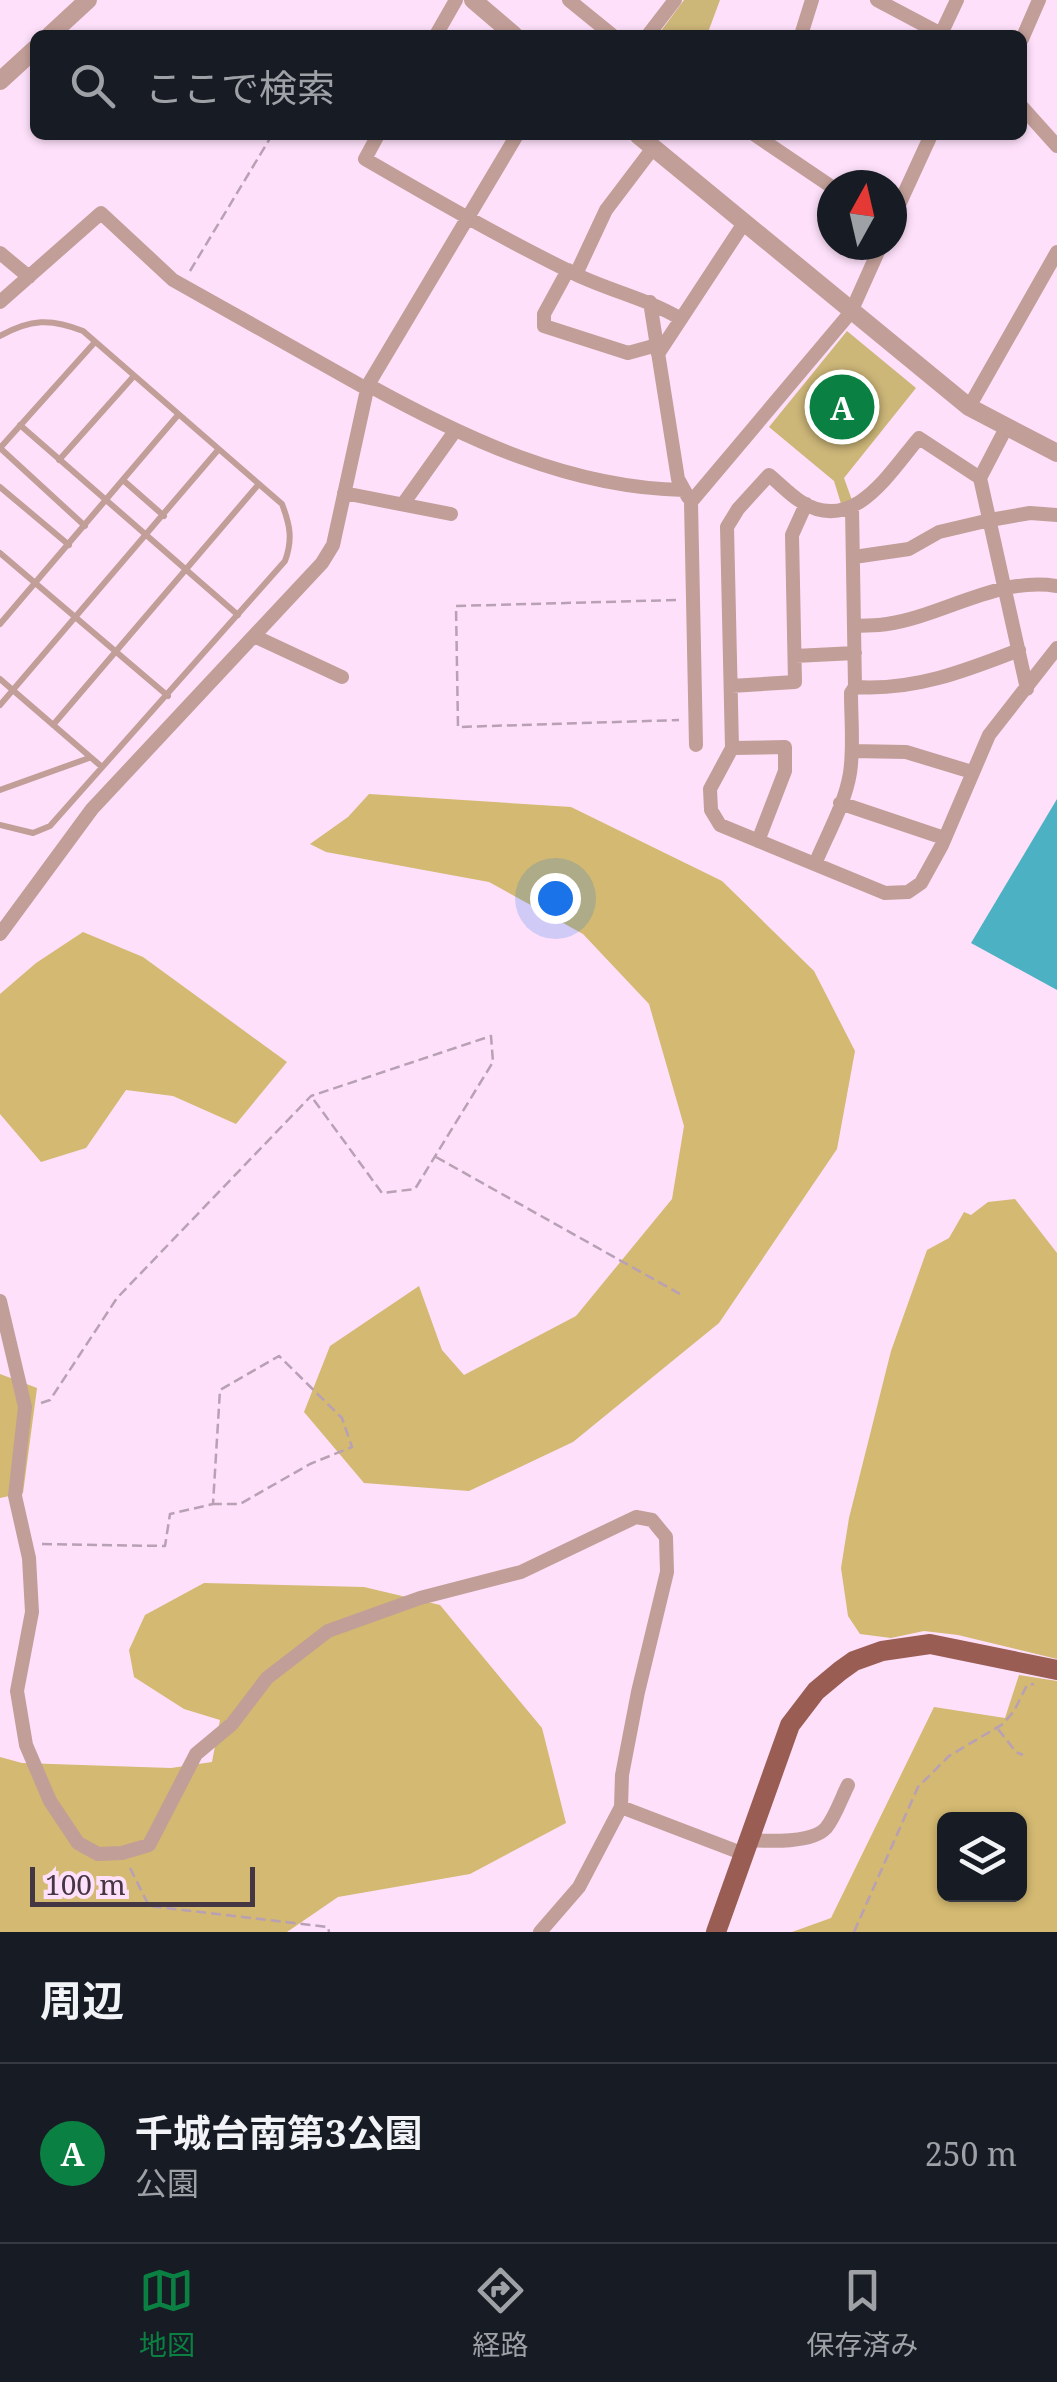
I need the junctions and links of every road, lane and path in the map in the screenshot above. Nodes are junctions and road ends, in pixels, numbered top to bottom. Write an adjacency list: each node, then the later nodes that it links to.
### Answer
1 (88, 0): 10 (street)
2 (456, 0): 11 (street)
3 (474, 0): 12 (street)
4 (570, 0): 13 (street)
5 (675, 0): 14 (street)
6 (812, 0): 15 (street)
7 (878, 0): 16 (street)
8 (957, 0): 17 (street)
9 (1040, 0): 18 (street)
10 (55, 30)
11 (439, 30)
12 (508, 30)
13 (606, 30)
14 (652, 30)
15 (802, 30)
16 (934, 30)
17 (944, 30)
18 (1026, 30)
19 (30, 54): 20 (street)
20 (0, 82)
21 (1027, 113): 28 (street)
22 (269, 140): 39 (path)
23 (375, 140): 32 (street)
24 (515, 140): 32 (street)
25 (644, 140): 29 (street)
26 (767, 140): 30 (street)
27 (928, 140): 31 (street)
28 (1057, 146)
29 (653, 148): 33 (street); 37 (street)
30 (817, 176)
31 (907, 186)
32 (468, 220): 37 (street); 48 (street)
33 (744, 223): 42 (street); 43 (street)
34 (1057, 252): 49 (street)
35 (0, 253): 38 (street)
36 (874, 260): 42 (street)
37 (572, 272): 41 (street); 46 (street)
38 (29, 277): 39 (street); 40 (street)
39 (181, 285): 48 (street)
40 (0, 302)
41 (650, 302): 43 (street); 46 (street)
42 (851, 312): 49 (street); 63 (street)
43 (681, 319): 46 (street)
44 (0, 336): 45 (lane)
45 (95, 342): 47 (lane); 51 (lane)
46 (658, 350): 63 (street)
47 (133, 377): 50 (lane); 57 (lane)
48 (368, 387): 53 (street); 62 (street)
49 (970, 407): 52 (street)
50 (178, 415): 55 (lane); 59 (lane)
51 (20, 426): 54 (lane); 57 (lane)
52 (1006, 428): 56 (street); 58 (street)
53 (455, 431): 63 (street); 65 (street)
54 (0, 448): 72 (lane)
55 (218, 450): 60 (lane); 70 (lane)
56 (1057, 453)
57 (59, 460): 64 (lane)
58 (980, 478): 67 (street); 71 (street)
59 (123, 480): 64 (lane); 70 (lane)
60 (258, 485): 77 (lane); 82 (lane)
61 (0, 486): 74 (lane)
62 (344, 493): 65 (street); 86 (street)
63 (688, 496): 81 (street)
64 (106, 501): 72 (lane); 73 (lane)
65 (403, 504): 68 (street)
66 (806, 504): 67 (street); 91 (street); 94 (street)
67 (852, 508): 76 (street)
68 (451, 514)
69 (1057, 515): 71 (street)
70 (164, 516): 73 (lane)
71 (990, 520): 76 (street); 80 (street)
72 (85, 526): 74 (lane)
73 (146, 536): 77 (lane); 83 (lane)
74 (68, 545): 78 (lane)
75 (0, 553): 78 (lane)
76 (854, 558): 85 (street)
77 (187, 571): 82 (lane); 89 (lane)
78 (36, 584): 83 (lane); 84 (lane)
79 (1057, 586): 80 (street)
80 (1006, 590): 85 (street); 88 (street)
81 (693, 599): 100 (street); 100 (path)
82 (238, 615): 98 (lane)
83 (75, 617): 89 (lane); 97 (lane)
84 (0, 624)
85 (855, 626): 90 (street)
86 (254, 636): 92 (street); 114 (street)
87 (1057, 648): 96 (street)
88 (1019, 650): 95 (street); 96 (street)
89 (115, 651): 98 (lane); 101 (lane)
90 (855, 653): 91 (street); 95 (street)
91 (795, 656): 94 (street)
92 (342, 678)
93 (0, 679): 97 (lane)
94 (731, 686): 103 (street)
95 (855, 687): 104 (street)
96 (1027, 689): 107 (street)
97 (13, 690): 99 (lane); 101 (lane)
98 (168, 696): 106 (lane)
99 (0, 704)
100 (695, 720): 102 (street)
101 (54, 725): 105 (lane)
102 (696, 745)
103 (732, 748): 112 (street); 112 (street)
104 (852, 751): 107 (street); 109 (street)
105 (90, 758): 106 (lane); 108 (lane)
106 (102, 767): 110 (lane)
107 (972, 772): 111 (street)
108 (0, 790)
109 (840, 803): 111 (street); 113 (street)
110 (0, 825)
111 (944, 838): 113 (street)
112 (758, 840): 113 (street)
113 (815, 864)
114 (0, 934)
115 (311, 1096): 116 (path); 116 (path); 119 (path)
116 (435, 1156): 117 (path)
117 (680, 1294)
118 (1, 1303): 119 (street)
119 (25, 1407): 121 (street)
120 (213, 1504): 120 (path); 121 (path)
121 (26, 1544): 129 (street)
122 (1057, 1670): 128 (main road)
123 (1029, 1684): 124 (path)
124 (997, 1728): 125 (path); 133 (path)
125 (1023, 1755)
126 (848, 1786): 128 (street)
127 (620, 1807): 128 (street); 129 (street); 131 (street)
128 (746, 1847): 132 (main road)
129 (122, 1853): 130 (path)
130 (329, 1932)
131 (540, 1932)
132 (716, 1932)
133 (854, 1932)

